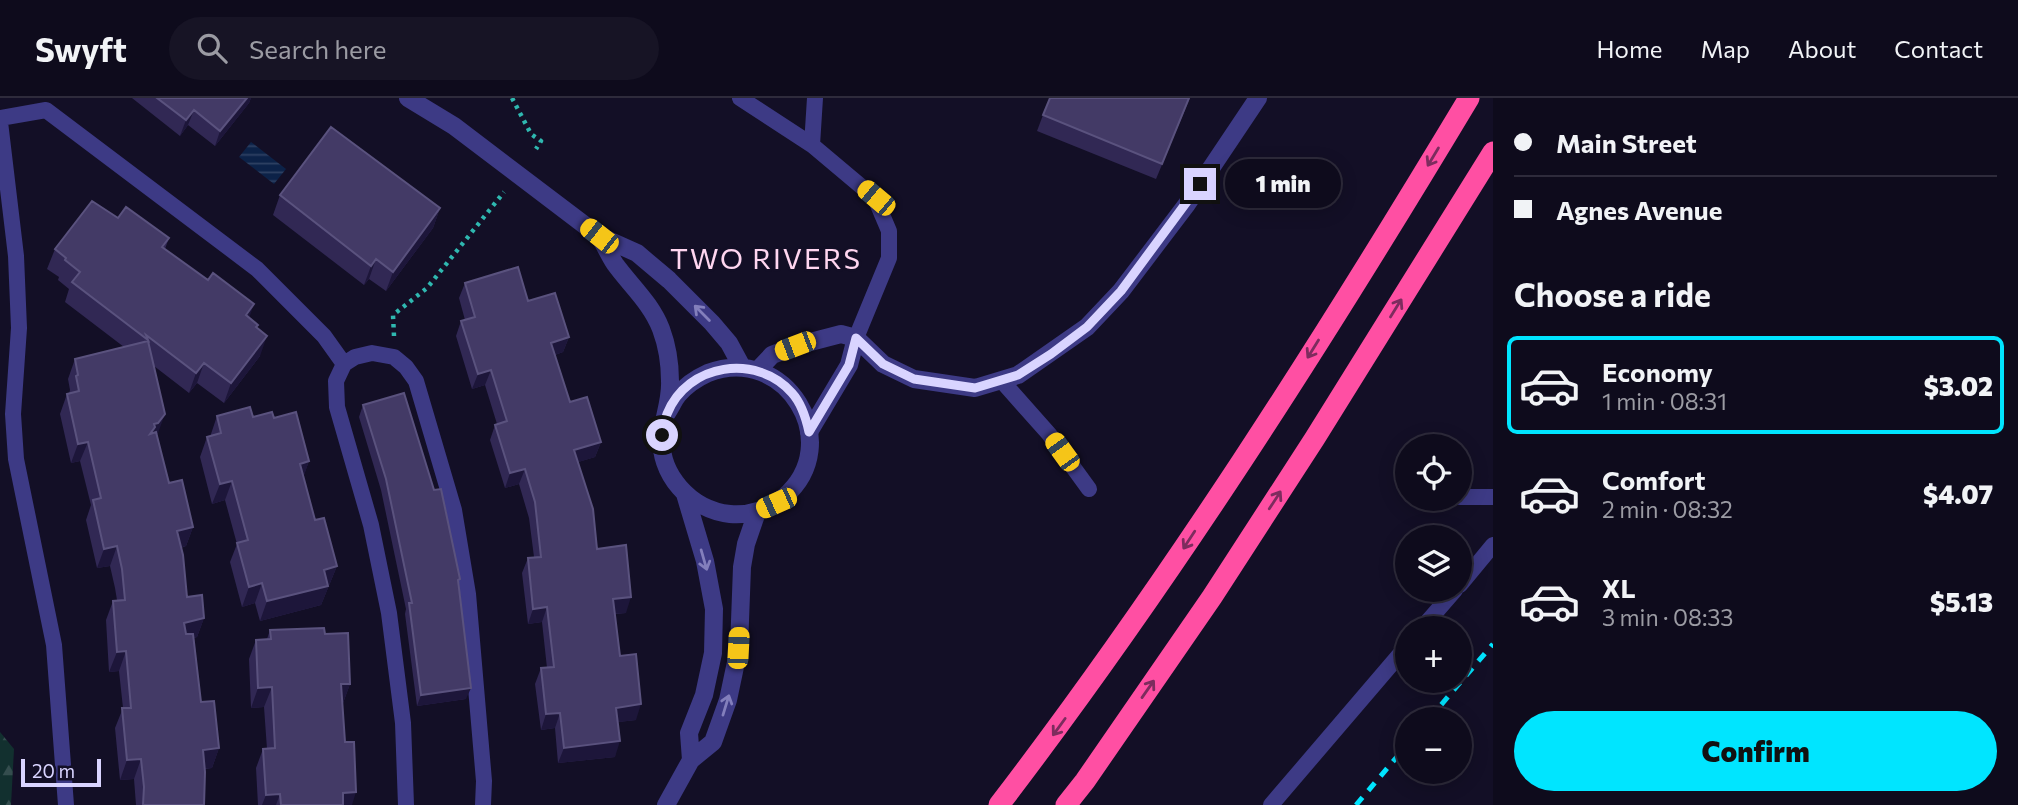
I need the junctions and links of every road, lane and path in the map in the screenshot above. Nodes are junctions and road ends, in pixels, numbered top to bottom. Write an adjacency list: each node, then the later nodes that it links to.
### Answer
1 (408, 98): 12 (street)
2 (512, 98): 9 (path)
3 (740, 98): 8 (lane)
4 (815, 98): 8 (lane)
5 (1258, 98): 17 (street)
6 (1469, 98): 35 (highway, one-way to 35)
7 (0, 120): 15 (lane); 31 (lane)
8 (812, 145): 13 (lane)
9 (536, 149)
10 (1493, 152): 36 (highway, one-way to 10)
11 (504, 191): 14 (path)
12 (599, 236): 16 (street, one-way to 12); 18 (street)
13 (856, 338): 16 (street); 17 (street); 19 (street)
14 (394, 357): 15 (lane); 33 (lane)
15 (344, 364): 32 (lane)
16 (750, 369): 18 (street); 19 (street)
17 (1001, 380): 20 (lane)
18 (667, 413): 21 (street)
19 (809, 432): 24 (street)
20 (1089, 489)
21 (685, 494): 24 (street); 30 (street, one-way to 30)
22 (1472, 496): 23 (lane)
23 (1493, 497)
24 (757, 512): 30 (street, one-way to 24)
25 (1493, 545): 26 (lane)
26 (1472, 570)
27 (1445, 602): 28 (lane)
28 (1432, 616)
29 (1395, 660): 37 (lane)
30 (691, 760): 34 (street)
31 (66, 805)
32 (406, 805)
33 (483, 805)
34 (666, 805)
35 (999, 805)
36 (1066, 805)
37 (1271, 805)

